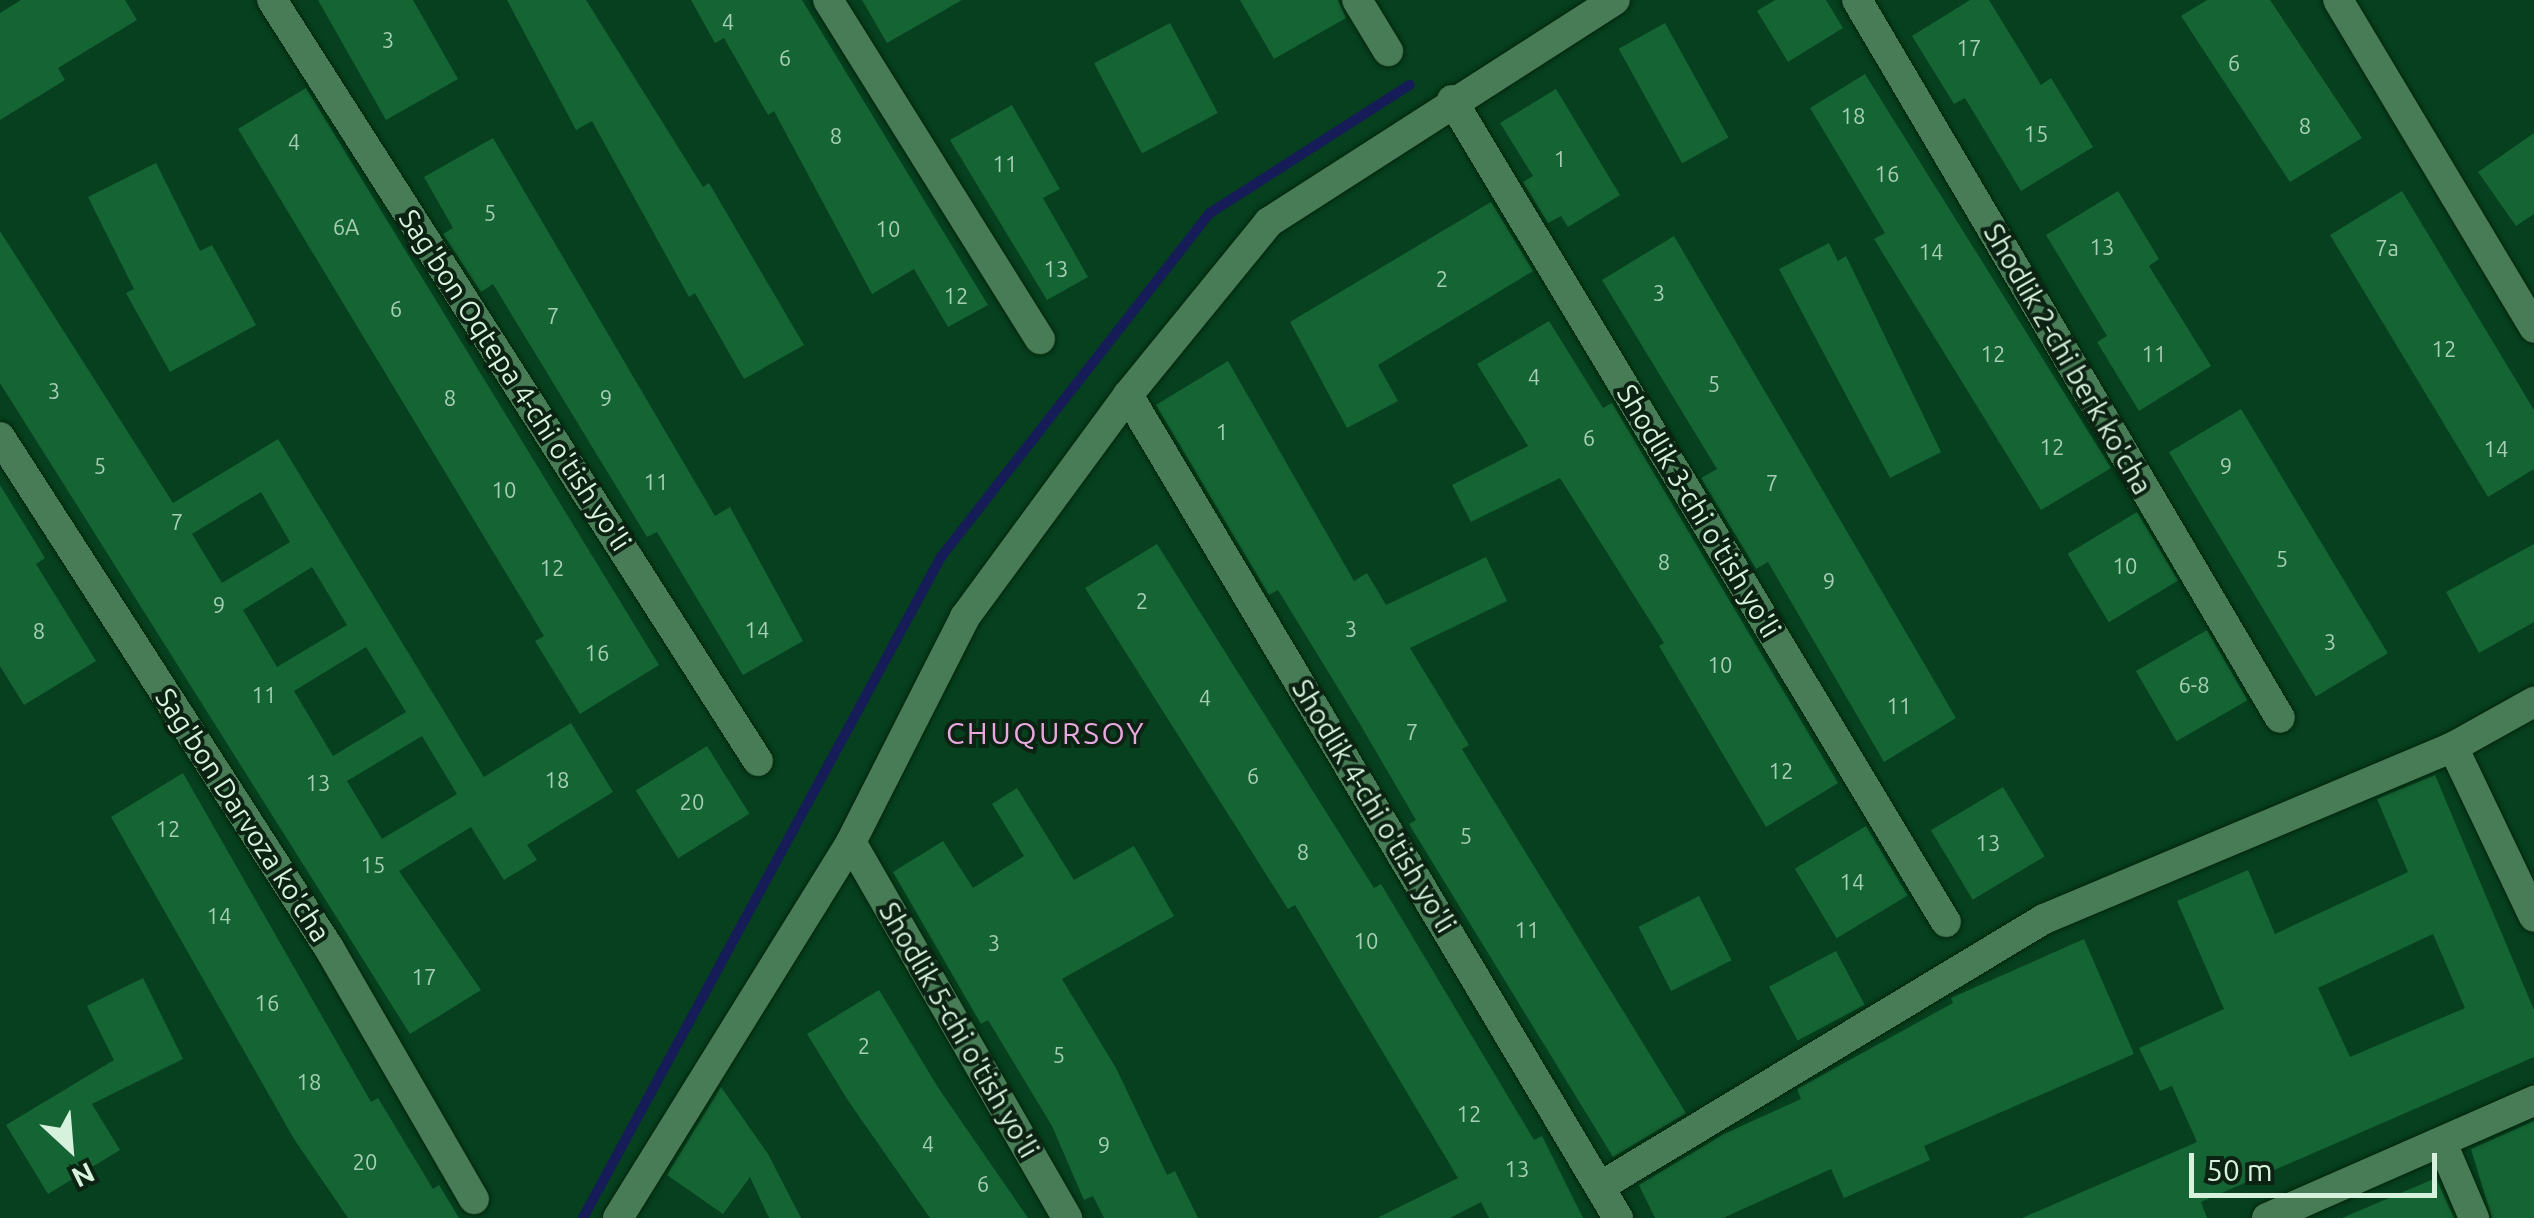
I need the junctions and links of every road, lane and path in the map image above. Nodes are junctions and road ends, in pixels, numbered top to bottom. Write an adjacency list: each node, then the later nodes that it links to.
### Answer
1 (272, 0): 16 (street, Sag'bon Oqtepa 4-chi o'tish yo'li)
2 (828, 0): 10 (street)
3 (1357, 0): 7 (street)
4 (1614, 0): 8 (street)
5 (1857, 0): 14 (street, Shodlik 2-chi berk ko'cha)
6 (2338, 0): 9 (street)
7 (1388, 51)
8 (1452, 100): 11 (street); 19 (street, Shodlik 3-chi o'tish yo'li)
9 (2534, 328)
10 (1040, 339)
11 (1128, 394): 17 (street); 22 (street, Shodlik 4-chi o'tish yo'li)
12 (0, 438): 23 (street, Sag'bon Darvoza ko'cha)
13 (2534, 702): 15 (street)
14 (2280, 718)
15 (2453, 747): 18 (street); 22 (street)
16 (758, 761)
17 (851, 842): 24 (street); 25 (street, Shodlik 5-chi o'tish yo'li)
18 (2534, 917)
19 (1946, 922)
20 (2534, 1101): 21 (street)
21 (2442, 1143): 27 (street); 28 (street)
22 (1601, 1186): 26 (street, Shodlik 4-chi o'tish yo'li)
23 (474, 1199)
24 (618, 1218)
25 (1068, 1218)
26 (1618, 1218)
27 (2266, 1218)
28 (2474, 1218)

